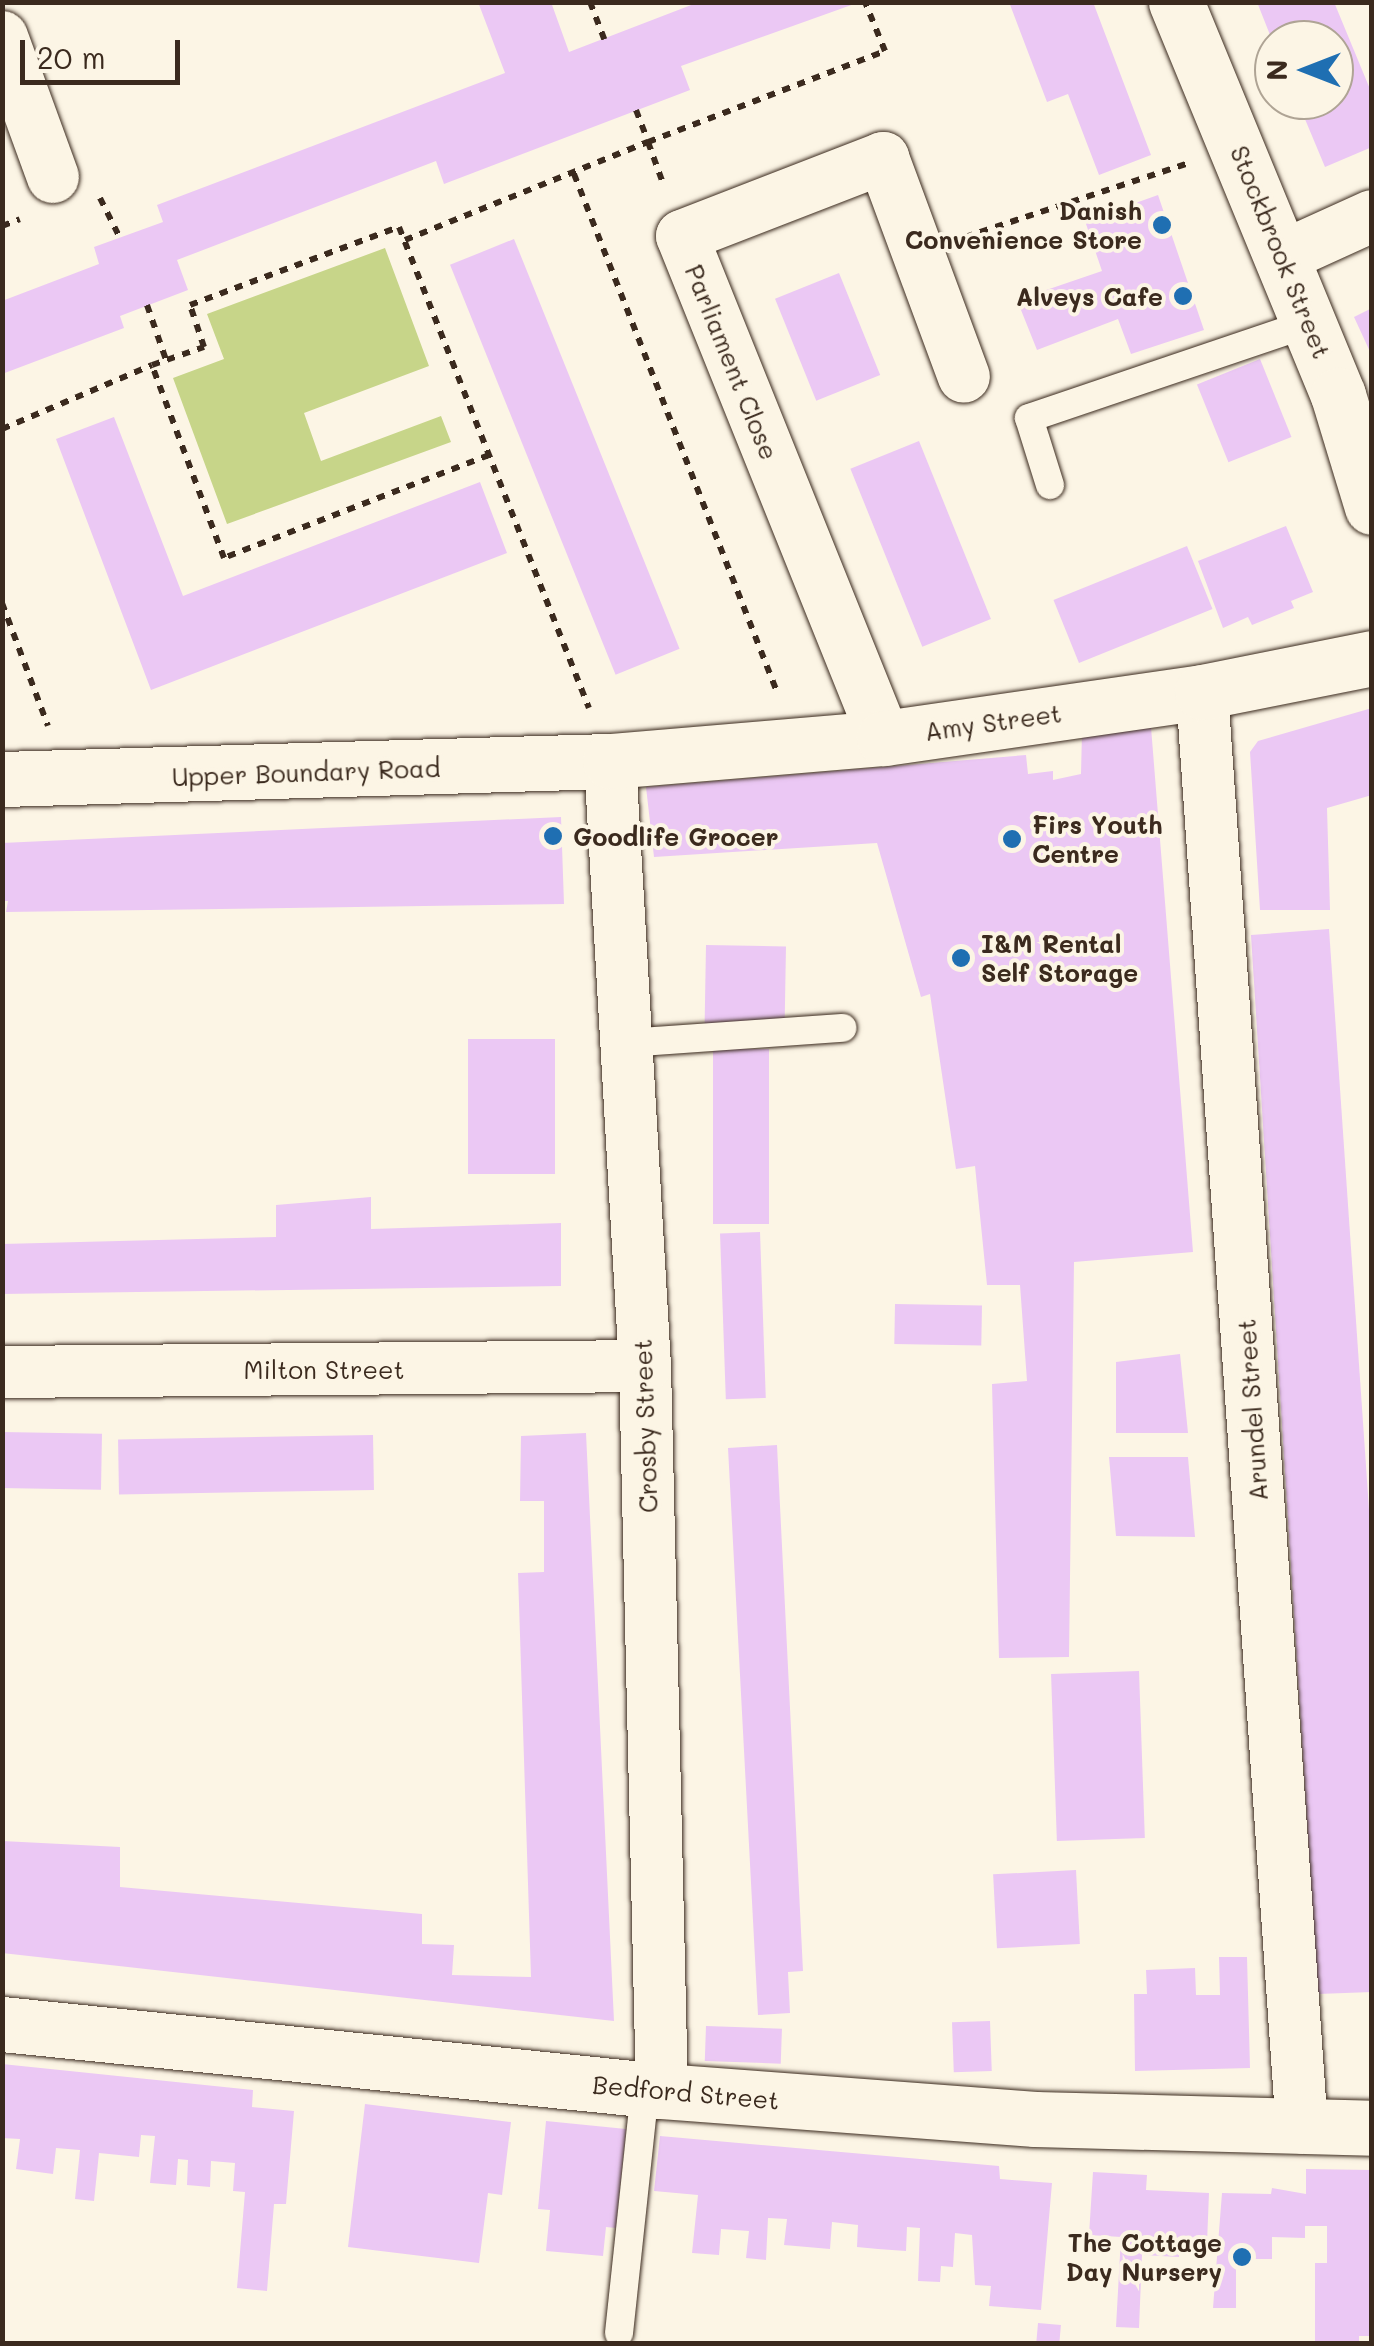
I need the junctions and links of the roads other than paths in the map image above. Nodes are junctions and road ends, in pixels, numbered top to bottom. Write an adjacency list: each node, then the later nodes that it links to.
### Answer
1 (1176, 2): 5 (street, Stockbrook Street)
2 (2, 37): 3 (street)
3 (53, 177)
4 (1372, 216): 5 (street)
5 (1284, 256): 6 (street, Stockbrook Street)
6 (1310, 323): 8 (lane); 9 (street, Stockbrook Street)
7 (964, 376): 12 (street, Parliament Close)
8 (1050, 486)
9 (1372, 507)
10 (1372, 658): 11 (street, Amy Street)
11 (1202, 692): 12 (street, Amy Street); 21 (street, Arundel Street)
12 (884, 738): 13 (street, Amy Street)
13 (610, 761): 14 (street, Upper Boundary Road); 16 (street, Crosby Street)
14 (2, 779)
15 (842, 1028): 16 (lane)
16 (626, 1043): 17 (street, Crosby Street)
17 (644, 1366): 18 (street, Milton Street); 20 (street, Crosby Street)
18 (2, 1372)
19 (2, 2024): 20 (street, Bedford Street)
20 (654, 2090): 21 (street, Bedford Street); 23 (lane)
21 (1302, 2128): 22 (street, Bedford Street)
22 (1372, 2128)
23 (619, 2333)

